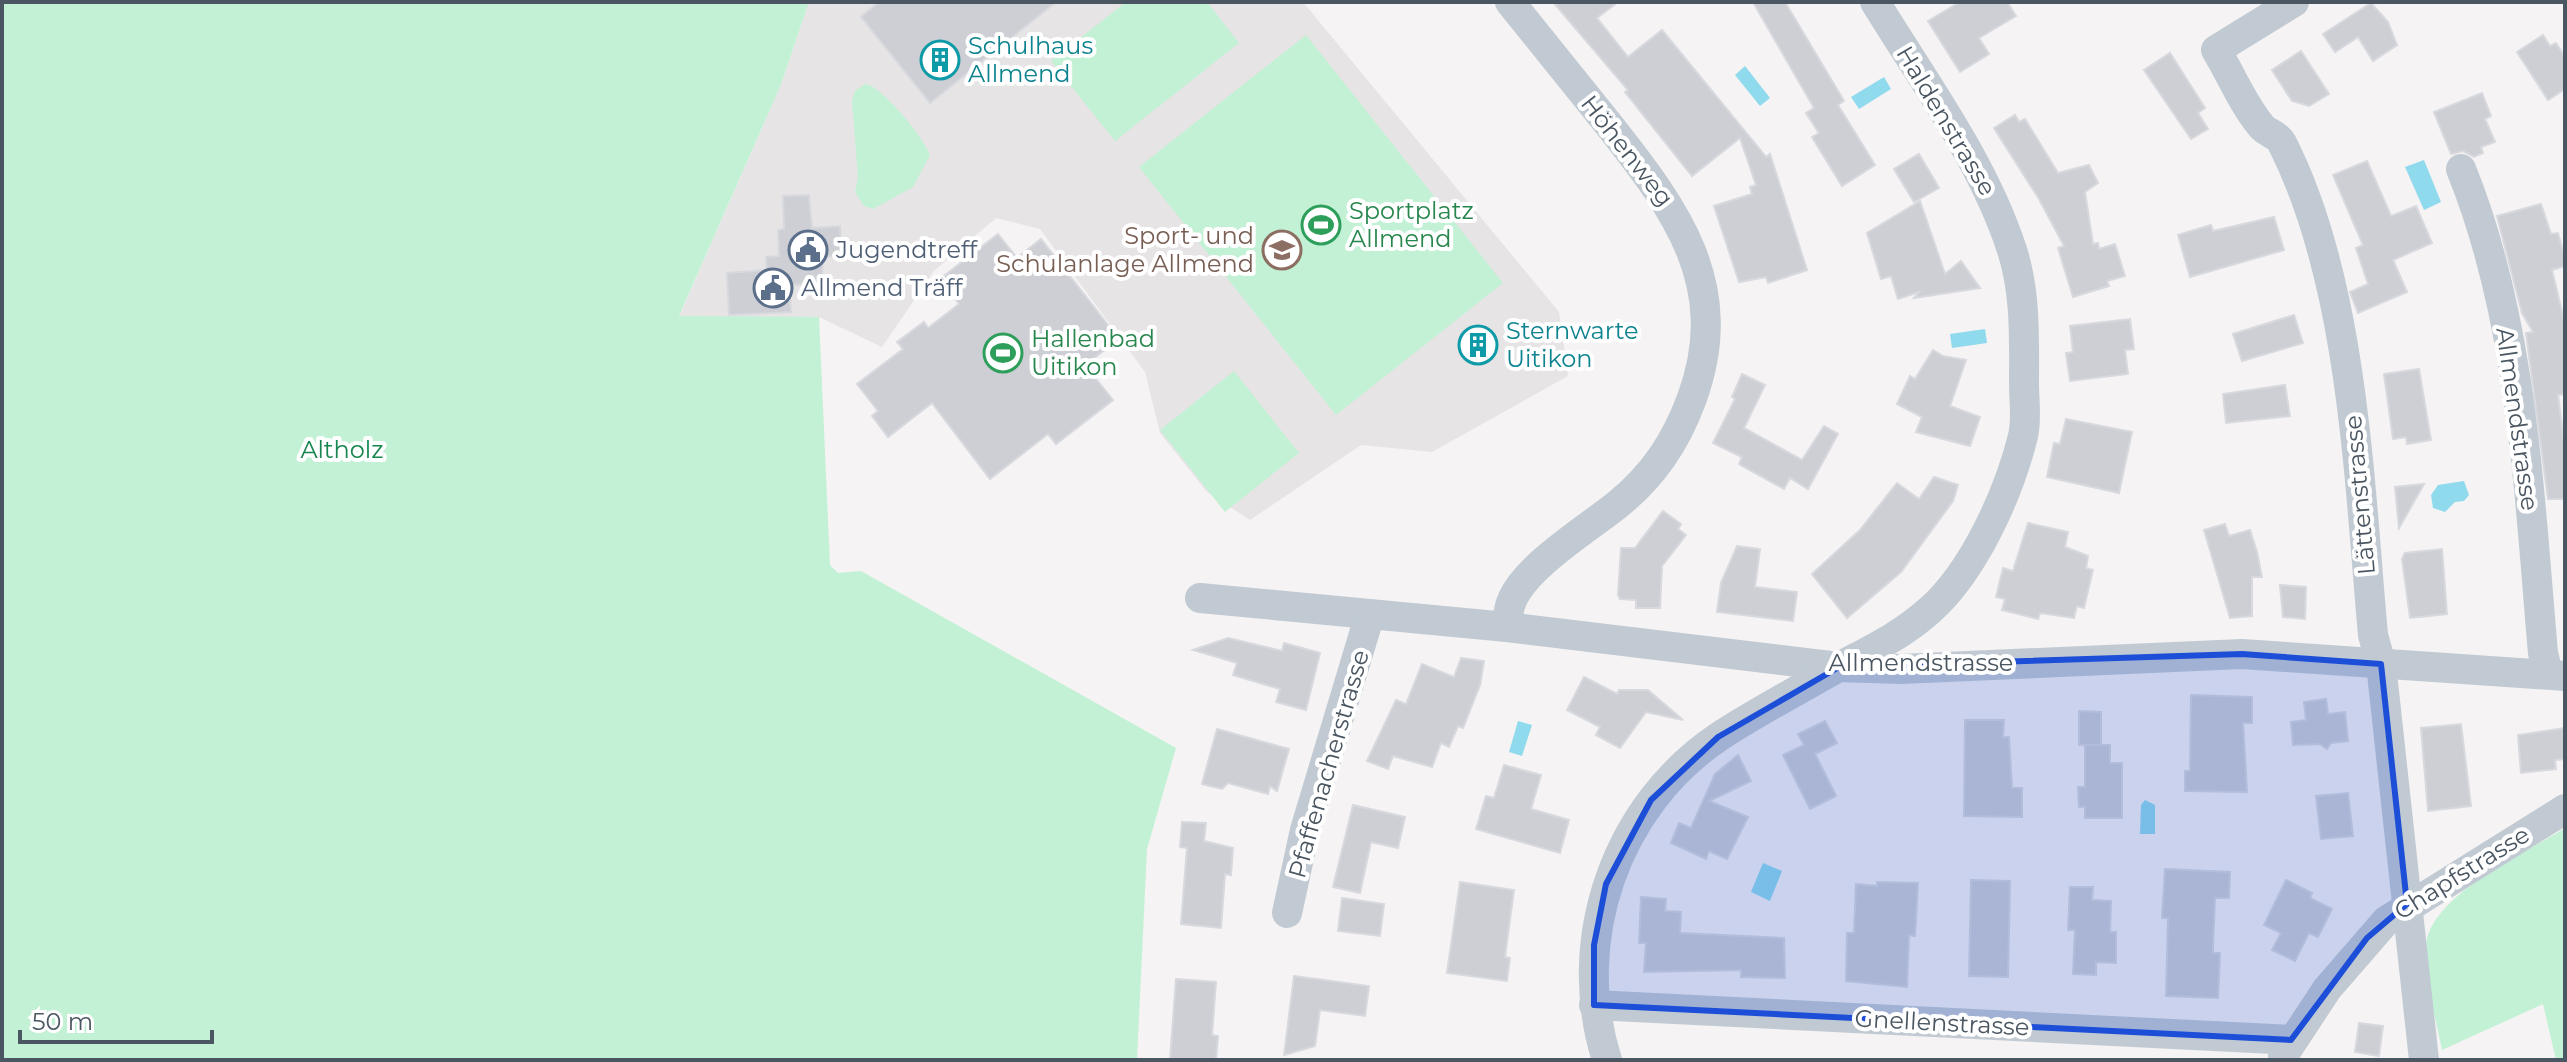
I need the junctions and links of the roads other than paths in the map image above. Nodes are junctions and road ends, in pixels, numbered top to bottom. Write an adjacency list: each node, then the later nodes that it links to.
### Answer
1 (1510, 2): 7 (street, Höhenweg)
2 (1875, 2): 9 (street, Haldenstrasse)
3 (2294, 2): 8 (street, Lättenstrasse)
4 (2461, 169): 10 (street, Allmendstrasse)
5 (1200, 598): 6 (street, Allmendstrasse)
6 (1370, 614): 7 (street, Allmendstrasse); 13 (street, Pfaffenacherstrasse)
7 (1507, 627): 9 (street, Allmendstrasse)
8 (2381, 664): 9 (street, Allmendstrasse); 10 (street, Allmendstrasse); 12 (street, Lättenstrasse)
9 (1839, 667): 14 (street, Haldenstrasse)
10 (2557, 675)
11 (2565, 809): 12 (street, Chapfstrasse)
12 (2407, 904): 15 (street, Chapfstrasse); 17 (street, Lättenstrasse)
13 (1287, 913)
14 (1594, 1005): 15 (street, Gnellenstrasse); 16 (street, Haldenstrasse)
15 (2286, 1050)
16 (1607, 1060)
17 (2424, 1060)

